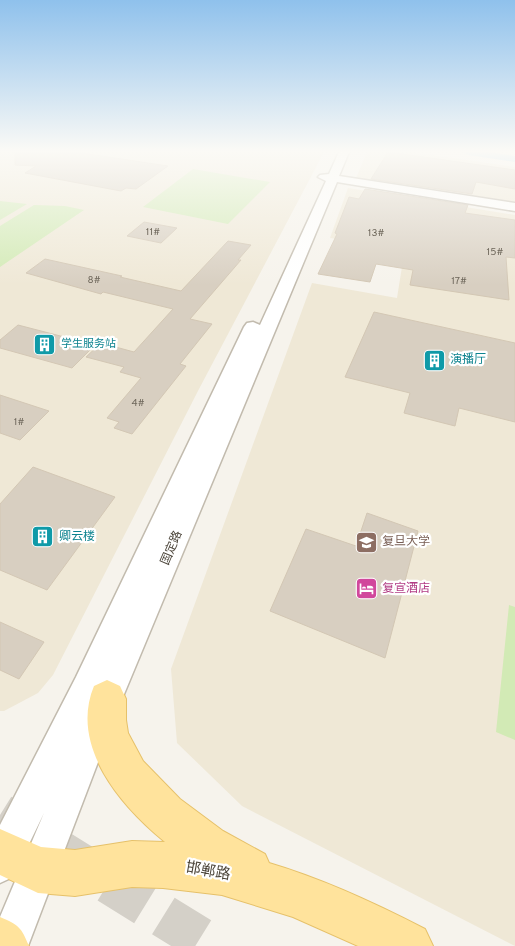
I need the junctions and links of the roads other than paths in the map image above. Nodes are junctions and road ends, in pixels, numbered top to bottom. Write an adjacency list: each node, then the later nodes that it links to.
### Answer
1 (319, 196): 6 (street, 国定路)
2 (321, 196): 5 (street, 国定路)
3 (445, 196): 4 (street)
4 (515, 207)
5 (107, 699): 6 (street, 国定路); 7 (main road)
6 (11, 859): 7 (main road, 邯郸路); 10 (street, 国定路)
7 (297, 895): 11 (main road, 邯郸路)
8 (0, 942): 9 (main road)
9 (4, 946)
10 (8, 946)
11 (408, 946)

